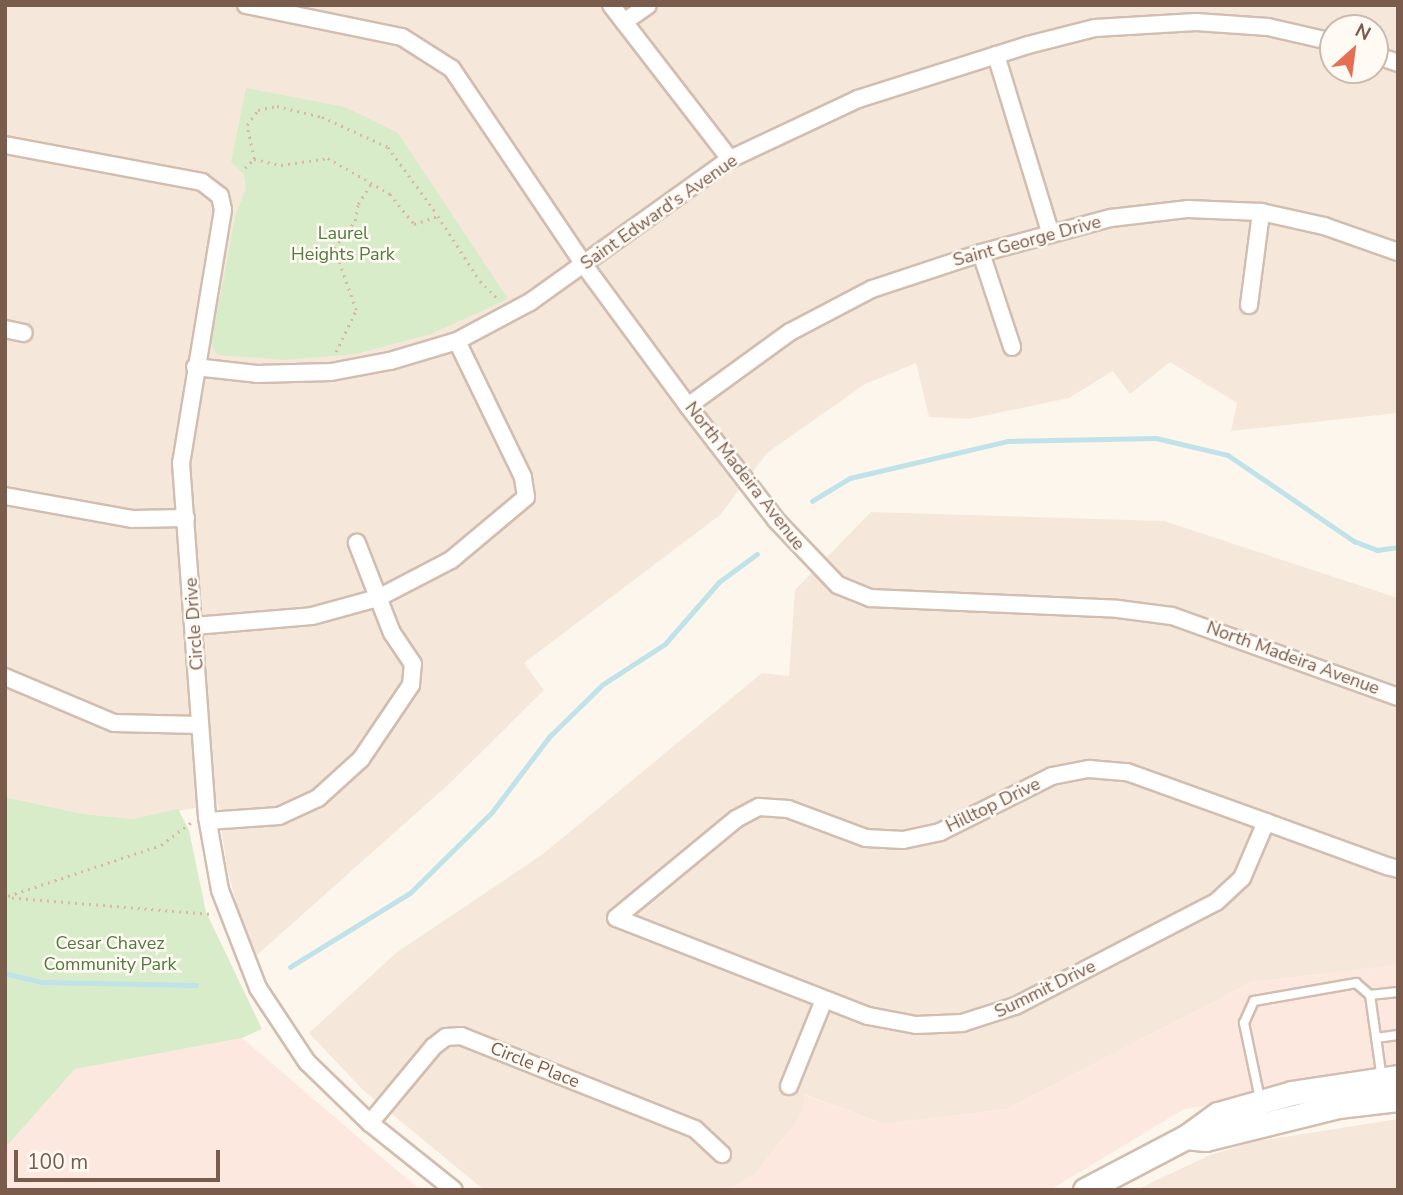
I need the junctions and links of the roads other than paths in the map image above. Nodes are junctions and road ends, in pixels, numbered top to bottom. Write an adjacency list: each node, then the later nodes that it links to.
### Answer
1 (246, 5): 13 (street, North Madeira Avenue)
2 (611, 5): 4 (street)
3 (648, 5): 4 (street)
4 (624, 22): 8 (street)
5 (1319, 39): 6 (street, Saint Edward's Avenue)
6 (996, 55): 8 (street, Saint Edward's Avenue); 10 (street)
7 (5, 145): 19 (street, Circle Drive)
8 (730, 159): 13 (street, Saint Edward's Avenue)
9 (1261, 212): 10 (street, Saint George Drive); 11 (street, Saint George Drive); 14 (street)
10 (1050, 232): 12 (street, Saint George Drive)
11 (1398, 252)
12 (981, 253): 18 (street); 20 (street, Saint George Drive)
13 (584, 265): 17 (street, Saint Edward's Avenue); 20 (street, North Madeira Avenue)
14 (1249, 305)
15 (5, 329): 16 (street)
16 (24, 333)
17 (457, 341): 19 (street, Saint Edward's Avenue); 24 (street)
18 (1012, 347)
19 (195, 367): 22 (street, Circle Drive)
20 (688, 406): 27 (street, North Madeira Avenue)
21 (5, 496): 22 (street)
22 (186, 518): 25 (street, Circle Drive)
23 (357, 543): 24 (street)
24 (378, 598): 25 (street); 29 (street)
25 (194, 626): 28 (street, Circle Drive)
26 (5, 677): 28 (street)
27 (1398, 697)
28 (200, 725): 29 (street, Circle Drive)
29 (208, 819): 42 (street, Circle Drive)
30 (1266, 822): 31 (street, Hilltop Drive); 32 (street, Hilltop Drive); 35 (street, Summit Drive)
31 (1398, 869)
32 (616, 918): 35 (street, Summit Drive)
33 (1398, 992): 34 (lane)
34 (1370, 995): 37 (lane); 41 (lane)
35 (824, 1000): 39 (street)
36 (1398, 1035): 37 (lane)
37 (1376, 1038): 38 (lane)
38 (1390, 1078): 41 (main road)
39 (789, 1086)
40 (1398, 1099): 43 (main road)
41 (1260, 1101): 43 (main road)
42 (370, 1123): 44 (street, Circle Place); 45 (street, Circle Drive)
43 (1185, 1137): 46 (main road)
44 (722, 1154)
45 (454, 1190)
46 (1085, 1190)

